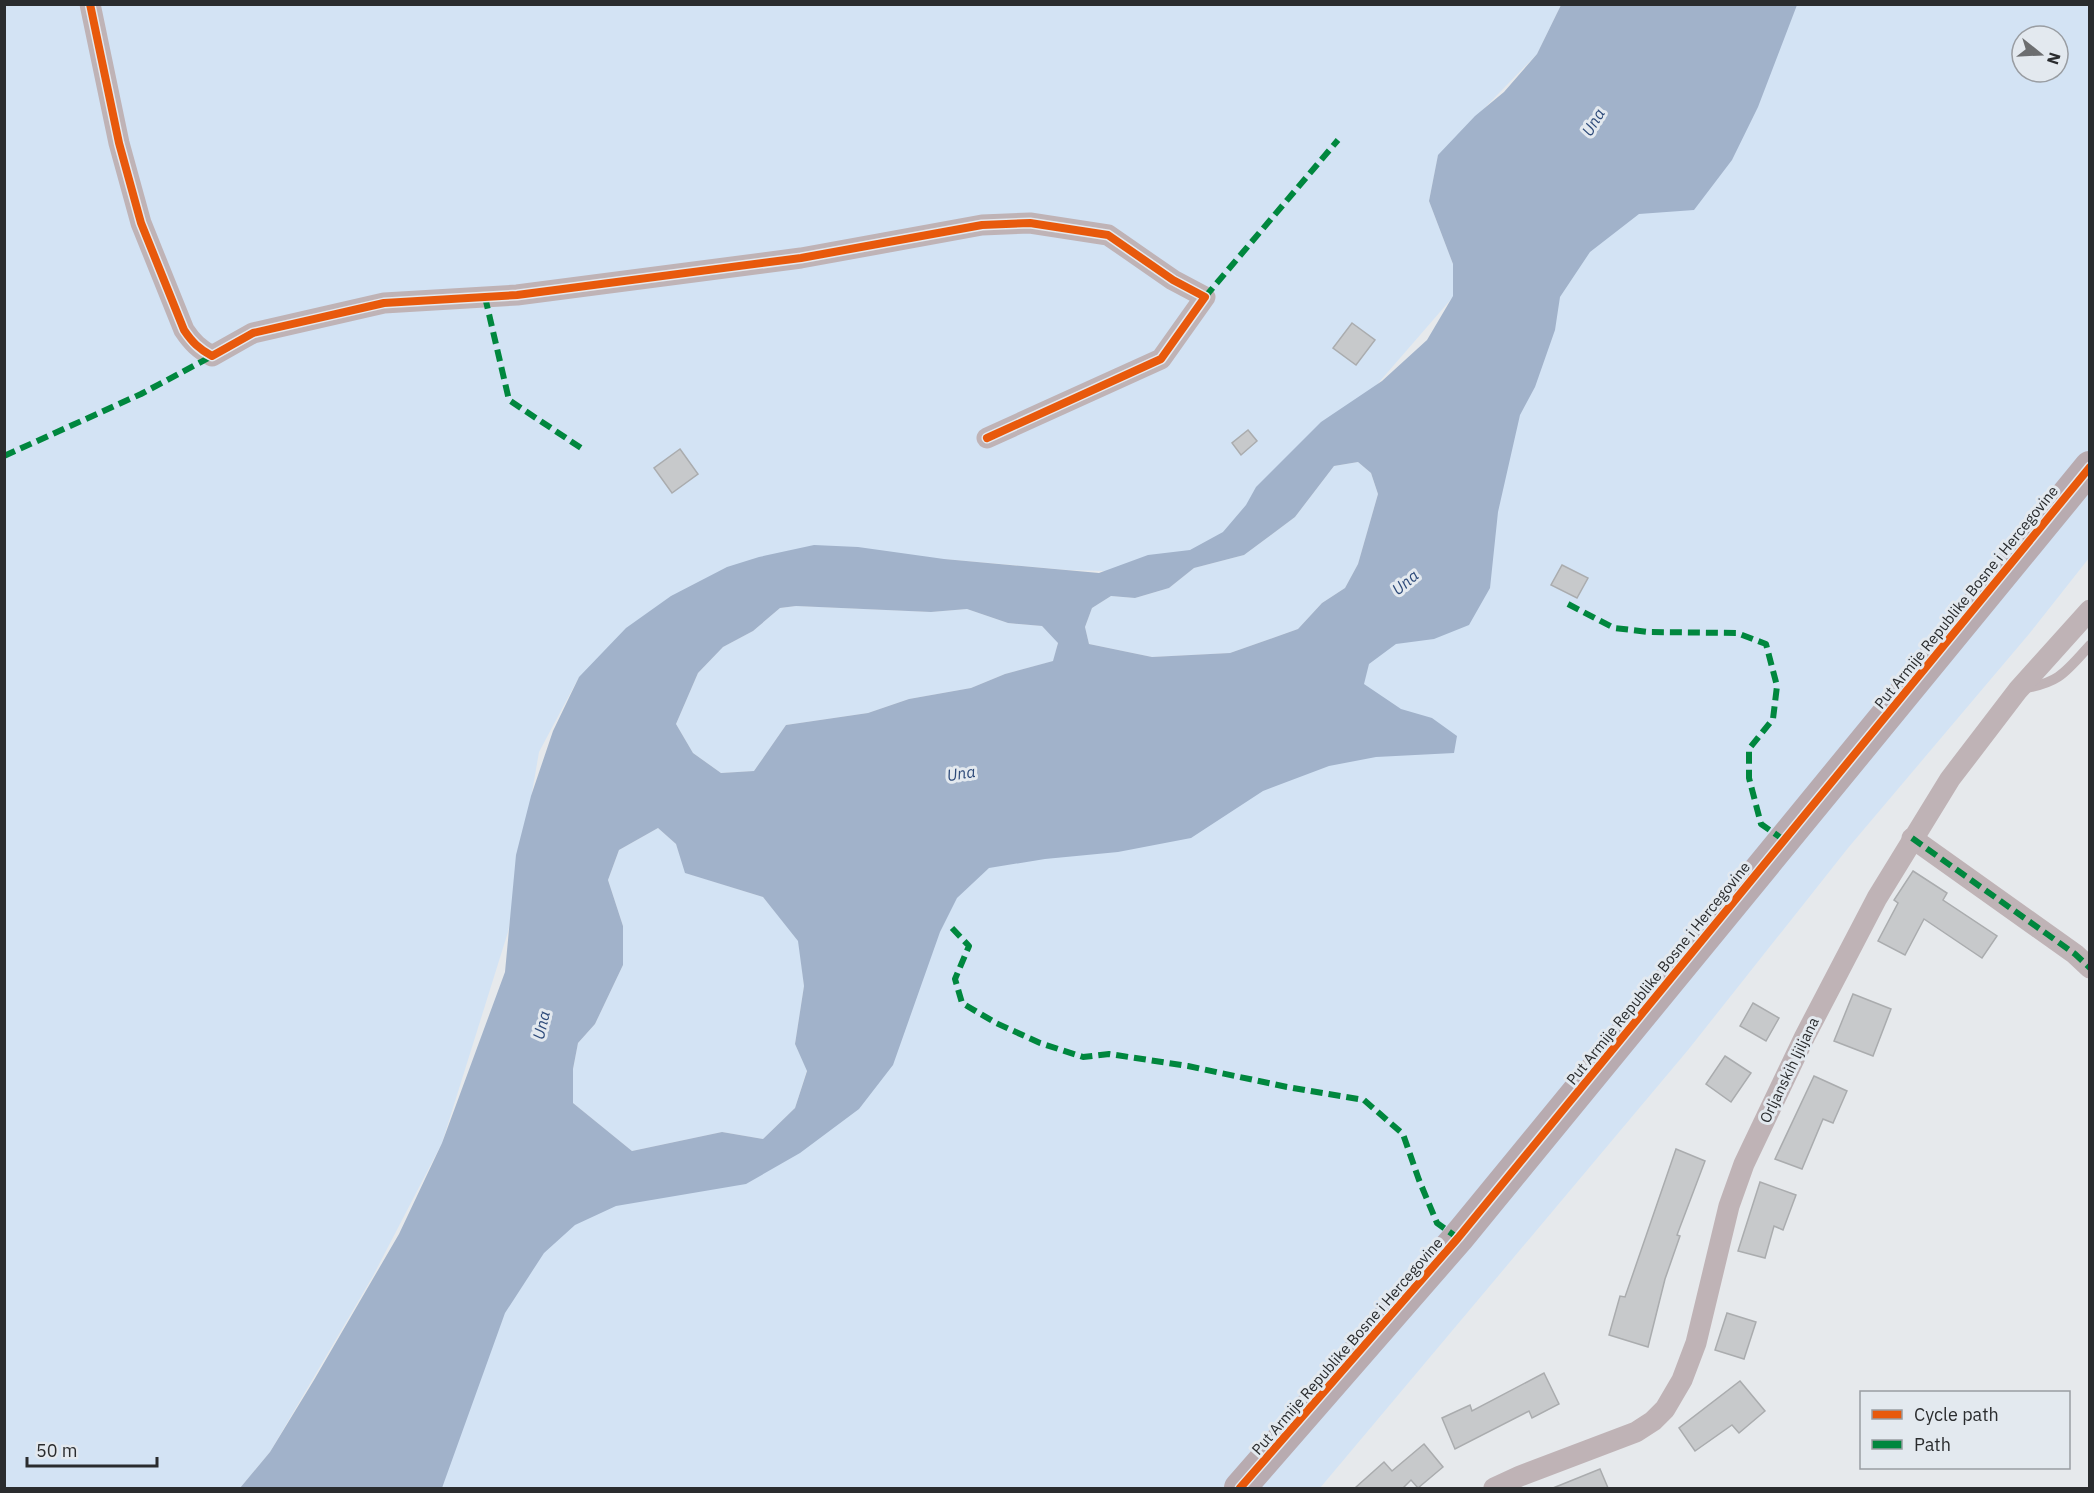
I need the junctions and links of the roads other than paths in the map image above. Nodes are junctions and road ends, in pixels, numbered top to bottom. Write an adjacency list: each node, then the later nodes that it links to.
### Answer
1 (90, 4): 2 (street)
2 (987, 438)
3 (2090, 467): 9 (main road, Put Armije Republike Bosne i Hercegovine)
4 (2090, 610): 6 (street, Orljanskih ljiljana)
5 (2090, 645): 6 (lane)
6 (2018, 690): 7 (street, Orljanskih ljiljana)
7 (1912, 838): 8 (street); 10 (street, Orljanskih ljiljana)
8 (2090, 968)
9 (1240, 1488)
10 (1494, 1488)

